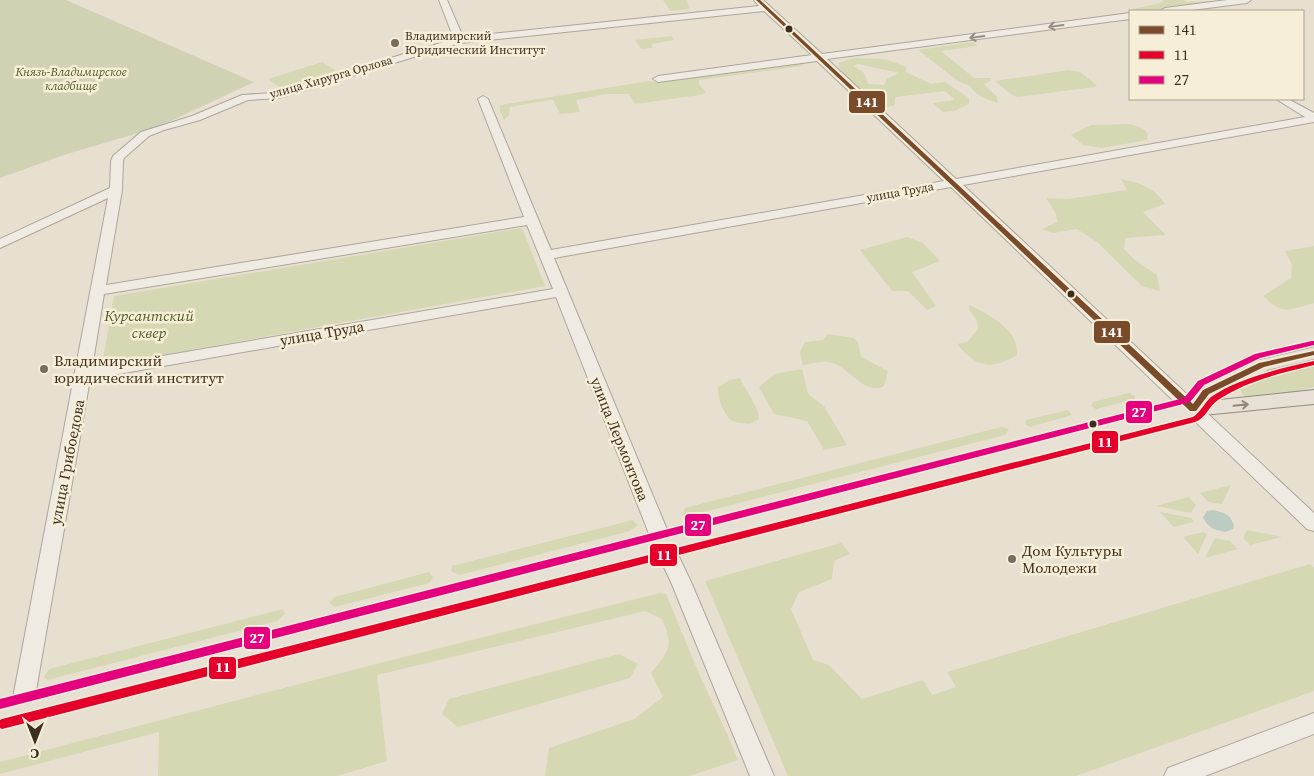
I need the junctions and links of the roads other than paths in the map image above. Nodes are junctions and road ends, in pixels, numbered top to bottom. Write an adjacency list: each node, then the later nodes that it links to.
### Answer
1 (443, 0): 6 (street)
2 (1247, 0): 4 (street)
3 (761, 4): 6 (street, улица Хирурга Орлова); 7 (street)
4 (1172, 10)
5 (1129, 16): 7 (street, one-way to 7)
6 (458, 40): 12 (street, улица Хирурга Орлова)
7 (820, 58): 8 (street); 13 (street)
8 (658, 78)
9 (482, 100): 15 (street, улица Лермонтова)
10 (1283, 100): 11 (street)
11 (1314, 118): 13 (street, улица Труда)
12 (119, 156): 14 (street, улица Грибоедова)
13 (954, 183): 17 (street, улица Труда); 23 (street)
14 (116, 190): 16 (street); 18 (street, улица Грибоедова)
15 (531, 220): 17 (street, улица Лермонтова); 18 (street)
16 (0, 244)
17 (545, 255): 19 (street, улица Лермонтова)
18 (98, 291): 21 (street, улица Грибоедова)
19 (560, 292): 21 (street, улица Труда); 25 (street, улица Лермонтова)
20 (1314, 353): 23 (main road)
21 (83, 374): 26 (street, улица Грибоедова)
22 (1314, 397): 23 (main road, one-way to 22)
23 (1193, 409): 24 (street); 25 (main road)
24 (1314, 524)
25 (663, 544): 26 (main road); 28 (street, улица Лермонтова)
26 (11, 711)
27 (1314, 723): 29 (street)
28 (762, 776)
29 (1176, 776)

